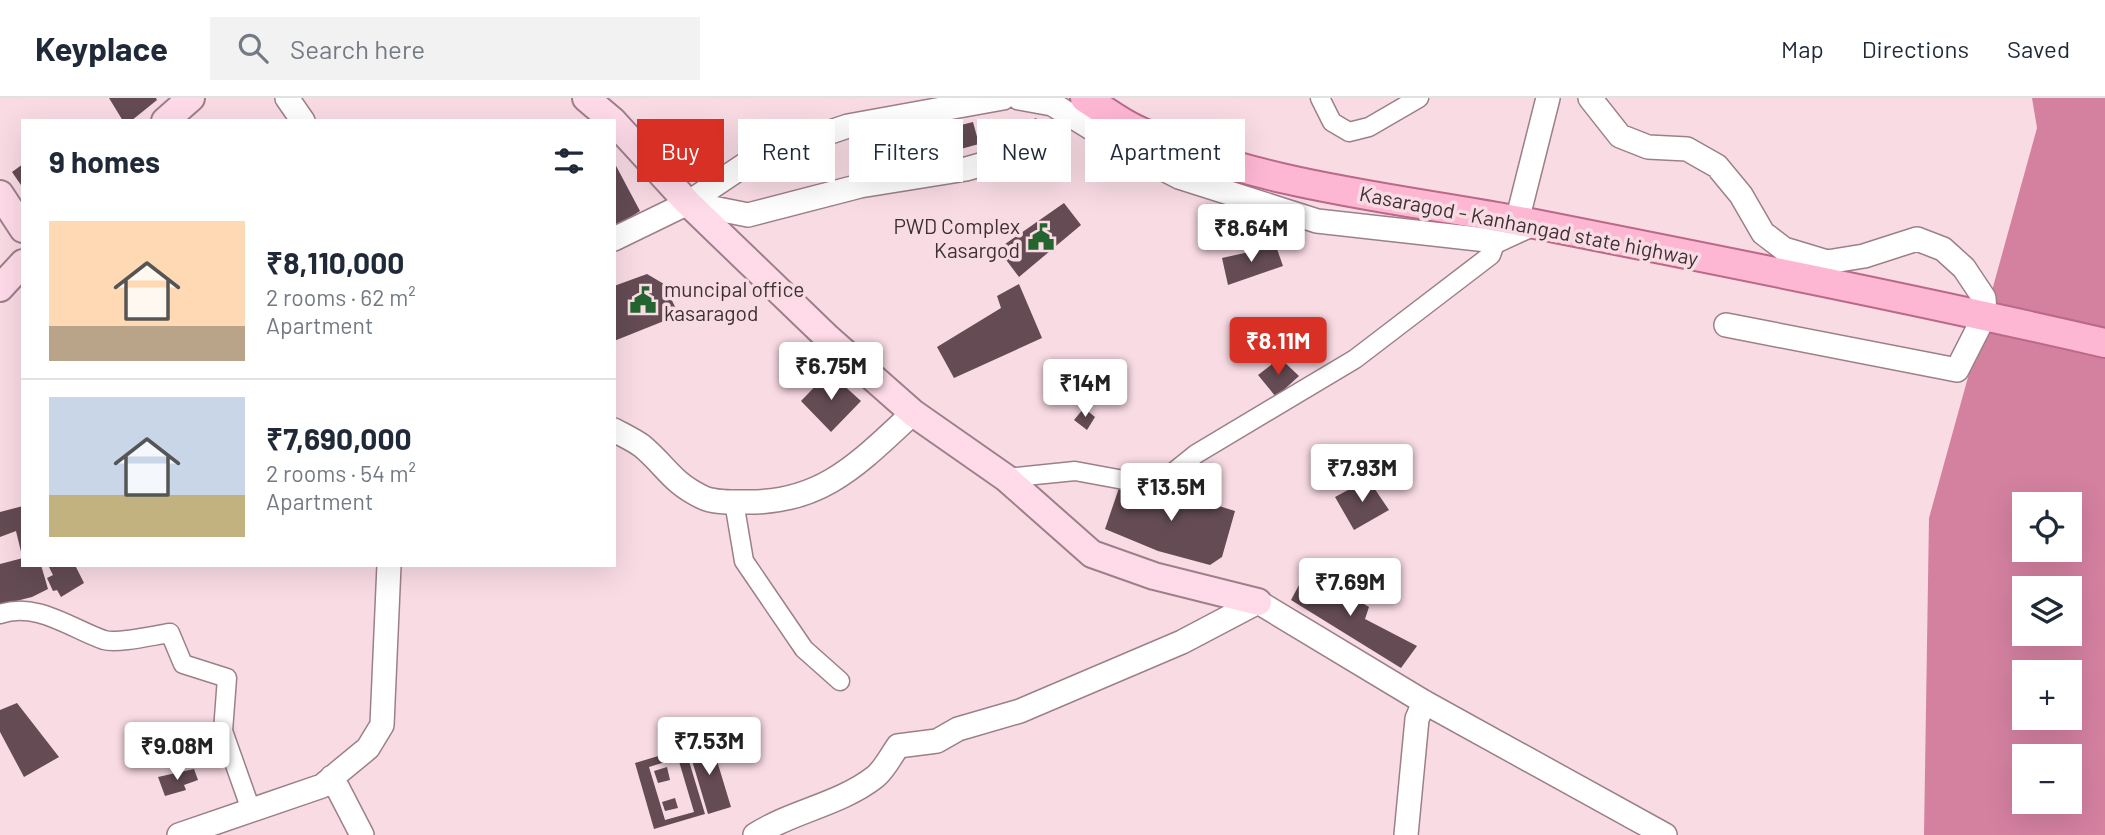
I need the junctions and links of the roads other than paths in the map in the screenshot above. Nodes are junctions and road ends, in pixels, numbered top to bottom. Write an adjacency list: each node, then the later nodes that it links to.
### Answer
1 (287, 98): 10 (street)
2 (586, 98): 11 (main road)
3 (1003, 98): 15 (street)
4 (1019, 98): 19 (street)
5 (1085, 98): 16 (main road, Kasaragod - Kanhangad state highway)
6 (1320, 98): 7 (street)
7 (1419, 98)
8 (1548, 98): 16 (street)
9 (1590, 98): 22 (street)
10 (302, 119)
11 (610, 119)
12 (616, 125): 15 (main road)
13 (977, 166): 15 (street)
14 (0, 194): 17 (main road)
15 (688, 202): 18 (street); 25 (main road)
16 (1525, 222): 19 (street); 22 (main road, Kasaragod - Kanhangad state highway)
17 (21, 226)
18 (616, 238)
19 (1496, 241): 27 (street)
20 (21, 265): 21 (main road)
21 (0, 288)
22 (1985, 315): 23 (street); 24 (main road, Kasaragod - Kanhangad state highway)
23 (1726, 325)
24 (2105, 343)
25 (913, 413): 27 (main road); 28 (street)
26 (616, 431): 28 (street)
27 (1006, 478): 30 (main road)
28 (734, 502): 32 (street)
29 (389, 567): 34 (street)
30 (1258, 602): 33 (street); 38 (street)
31 (0, 614): 35 (street)
32 (840, 681)
33 (1424, 702): 39 (street); 40 (street)
34 (332, 777): 35 (street); 37 (street)
35 (251, 810): 36 (street)
36 (179, 835)
37 (362, 835)
38 (755, 835)
39 (1406, 835)
40 (1665, 835)

